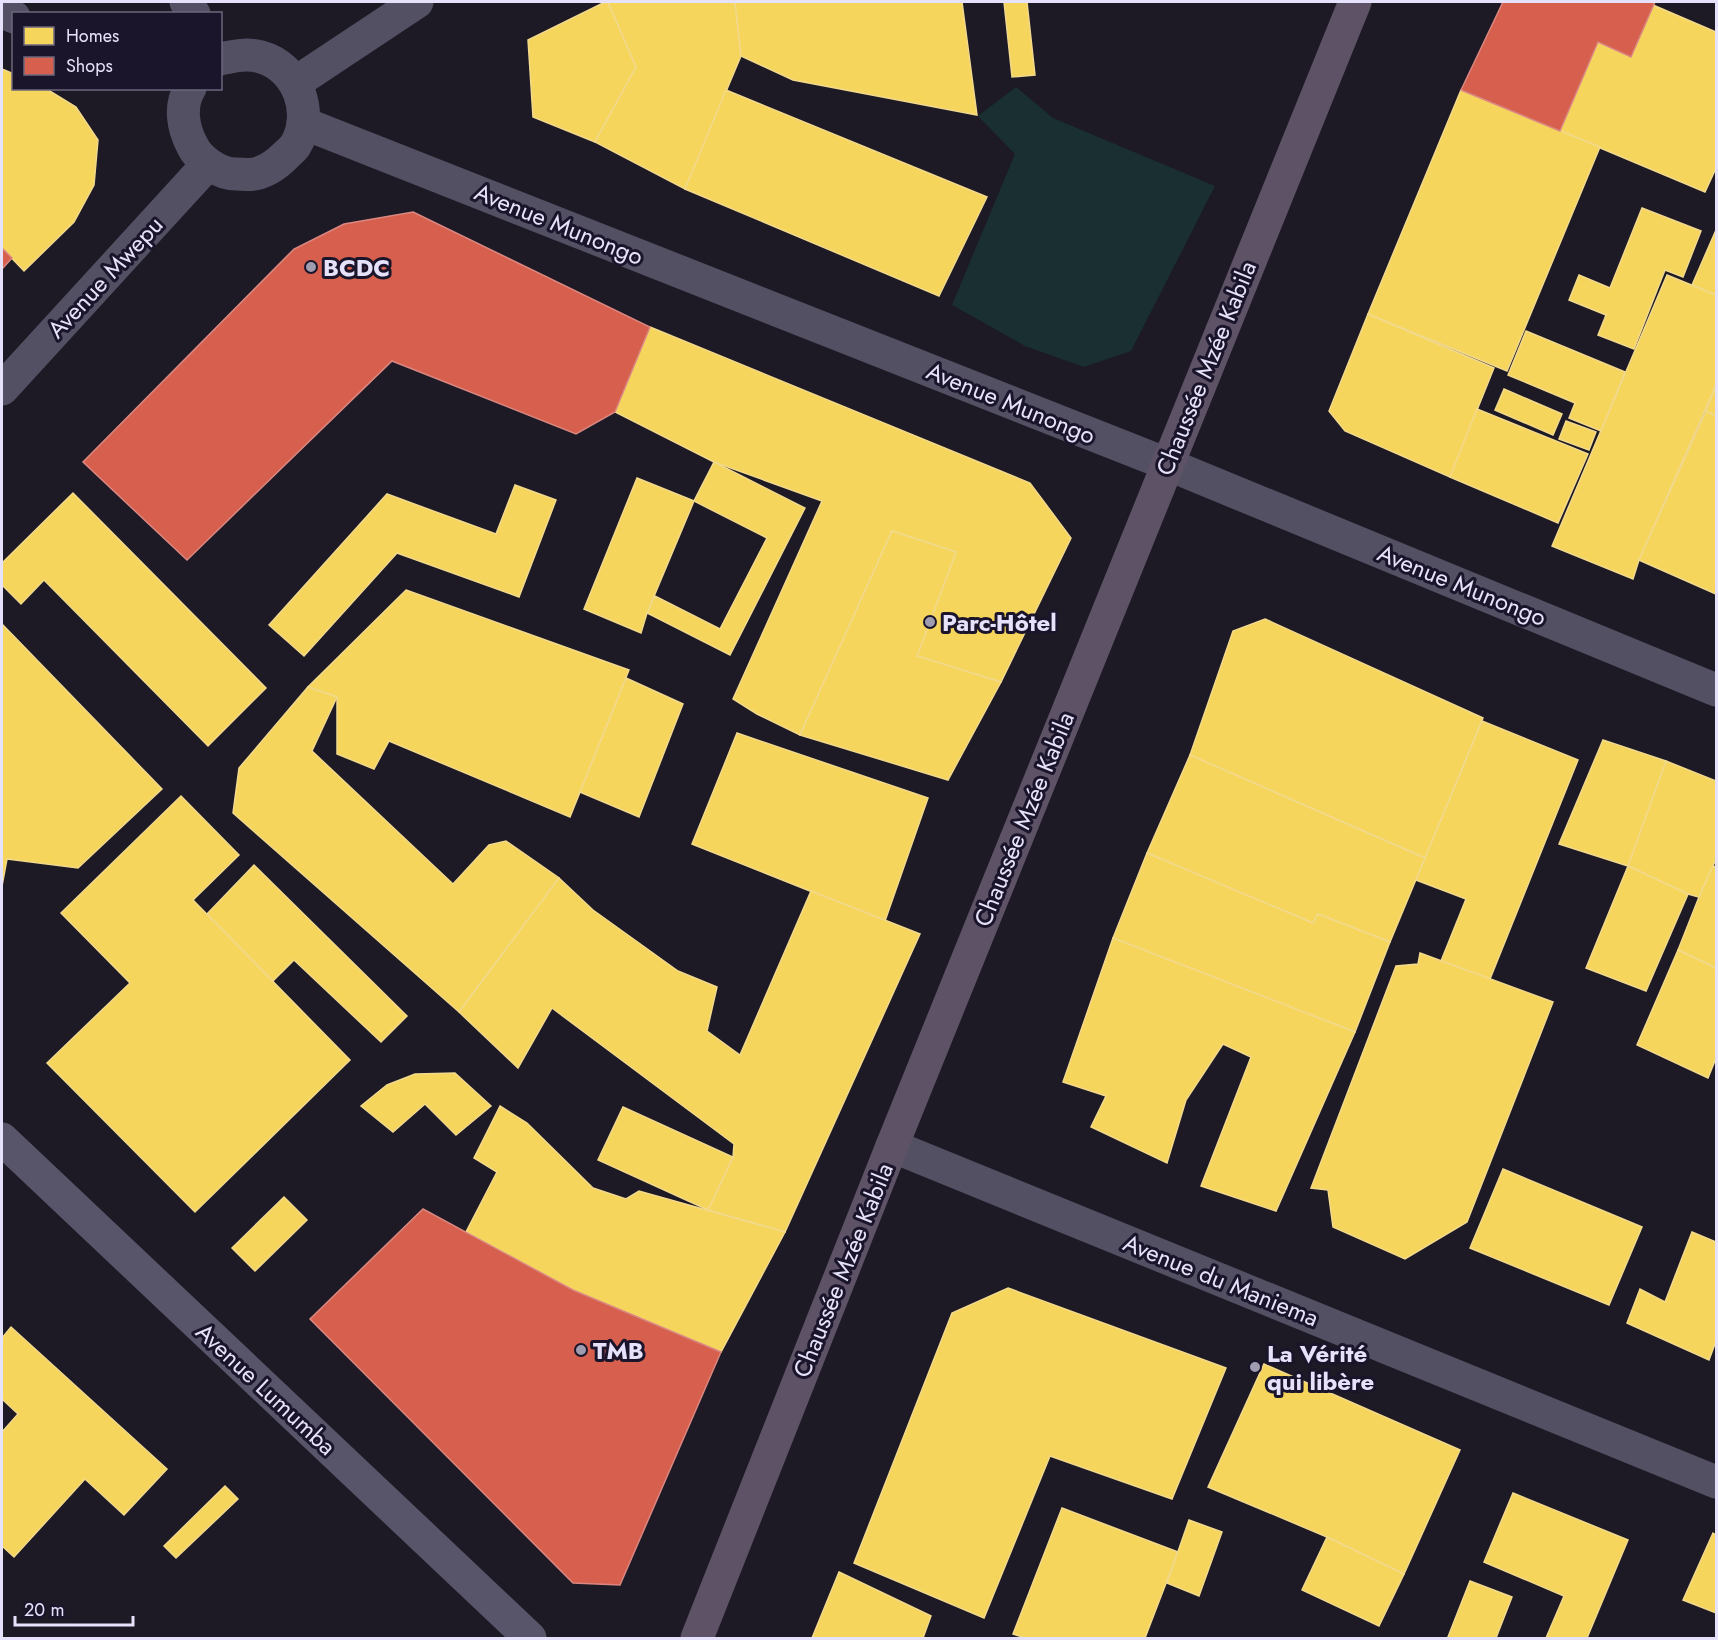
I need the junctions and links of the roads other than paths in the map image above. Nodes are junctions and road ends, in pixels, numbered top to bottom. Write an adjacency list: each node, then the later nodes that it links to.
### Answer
1 (417, 2): 4 (street)
2 (1355, 2): 9 (highway, Chaussée Mzée Kabila)
3 (222, 59): 4 (street)
4 (296, 82): 6 (street)
5 (185, 90): 7 (street)
6 (303, 123): 7 (street); 9 (street, Avenue Munongo)
7 (208, 164): 8 (street, Avenue Mwepu)
8 (2, 389)
9 (1167, 464): 10 (street, Avenue Munongo); 12 (highway, Chaussée Mzée Kabila)
10 (1716, 690)
11 (2, 1139): 14 (main road, Avenue Lumumba)
12 (892, 1146): 13 (street, Avenue du Maniema); 15 (highway, Chaussée Mzée Kabila)
13 (1716, 1482)
14 (530, 1638)
15 (697, 1638)

